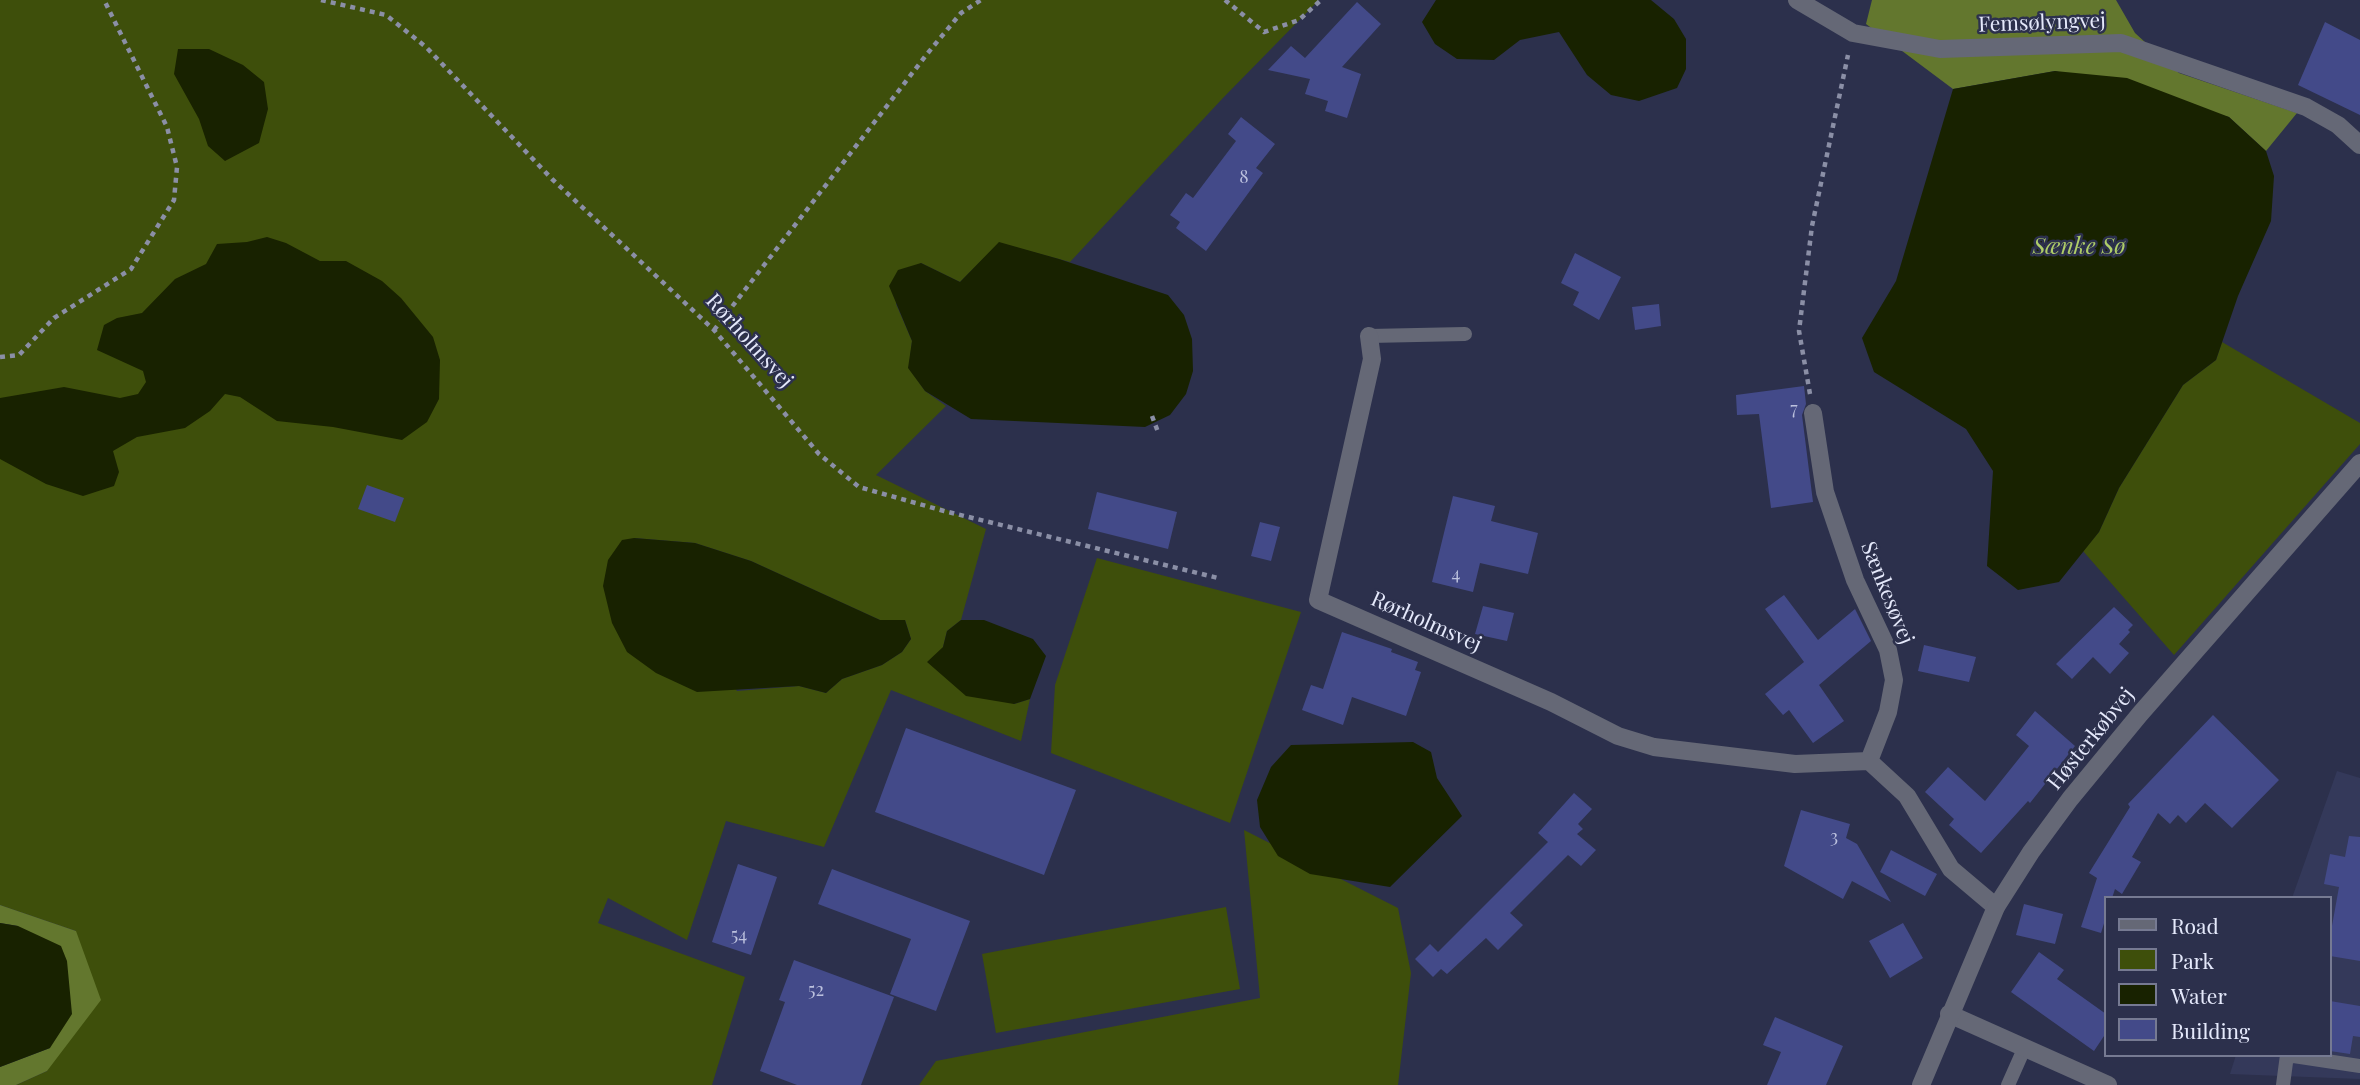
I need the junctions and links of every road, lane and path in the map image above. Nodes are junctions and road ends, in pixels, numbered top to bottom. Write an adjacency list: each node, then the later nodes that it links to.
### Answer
1 (104, 0): 12 (path)
2 (321, 0): 9 (path, Rørholmsvej)
3 (981, 0): 9 (path)
4 (1225, 0): 5 (path)
5 (1321, 0)
6 (1797, 0): 7 (street, Femsølyngvej)
7 (1853, 33): 8 (street, Femsølyngvej); 13 (path)
8 (2360, 145)
9 (714, 330): 17 (path, Rørholmsvej)
10 (1465, 334): 11 (lane, Rørholmsvej)
11 (1368, 336): 18 (street, Rørholmsvej)
12 (0, 357)
13 (1813, 413): 18 (street, Sænkesøvej)
14 (1152, 416): 15 (path)
15 (1158, 432)
16 (2360, 463): 19 (street, Høsterkøbvej)
17 (1217, 578)
18 (1869, 761): 19 (street)
19 (1996, 907): 20 (street, Høsterkøbvej)
20 (1949, 1014): 21 (street); 25 (street, Høsterkøbvej)
21 (2024, 1049): 26 (lane); 27 (street)
22 (2287, 1057): 28 (lane)
23 (2300, 1057): 24 (lane)
24 (2360, 1066)
25 (1922, 1085)
26 (2008, 1085)
27 (2108, 1085)
28 (2283, 1085)

